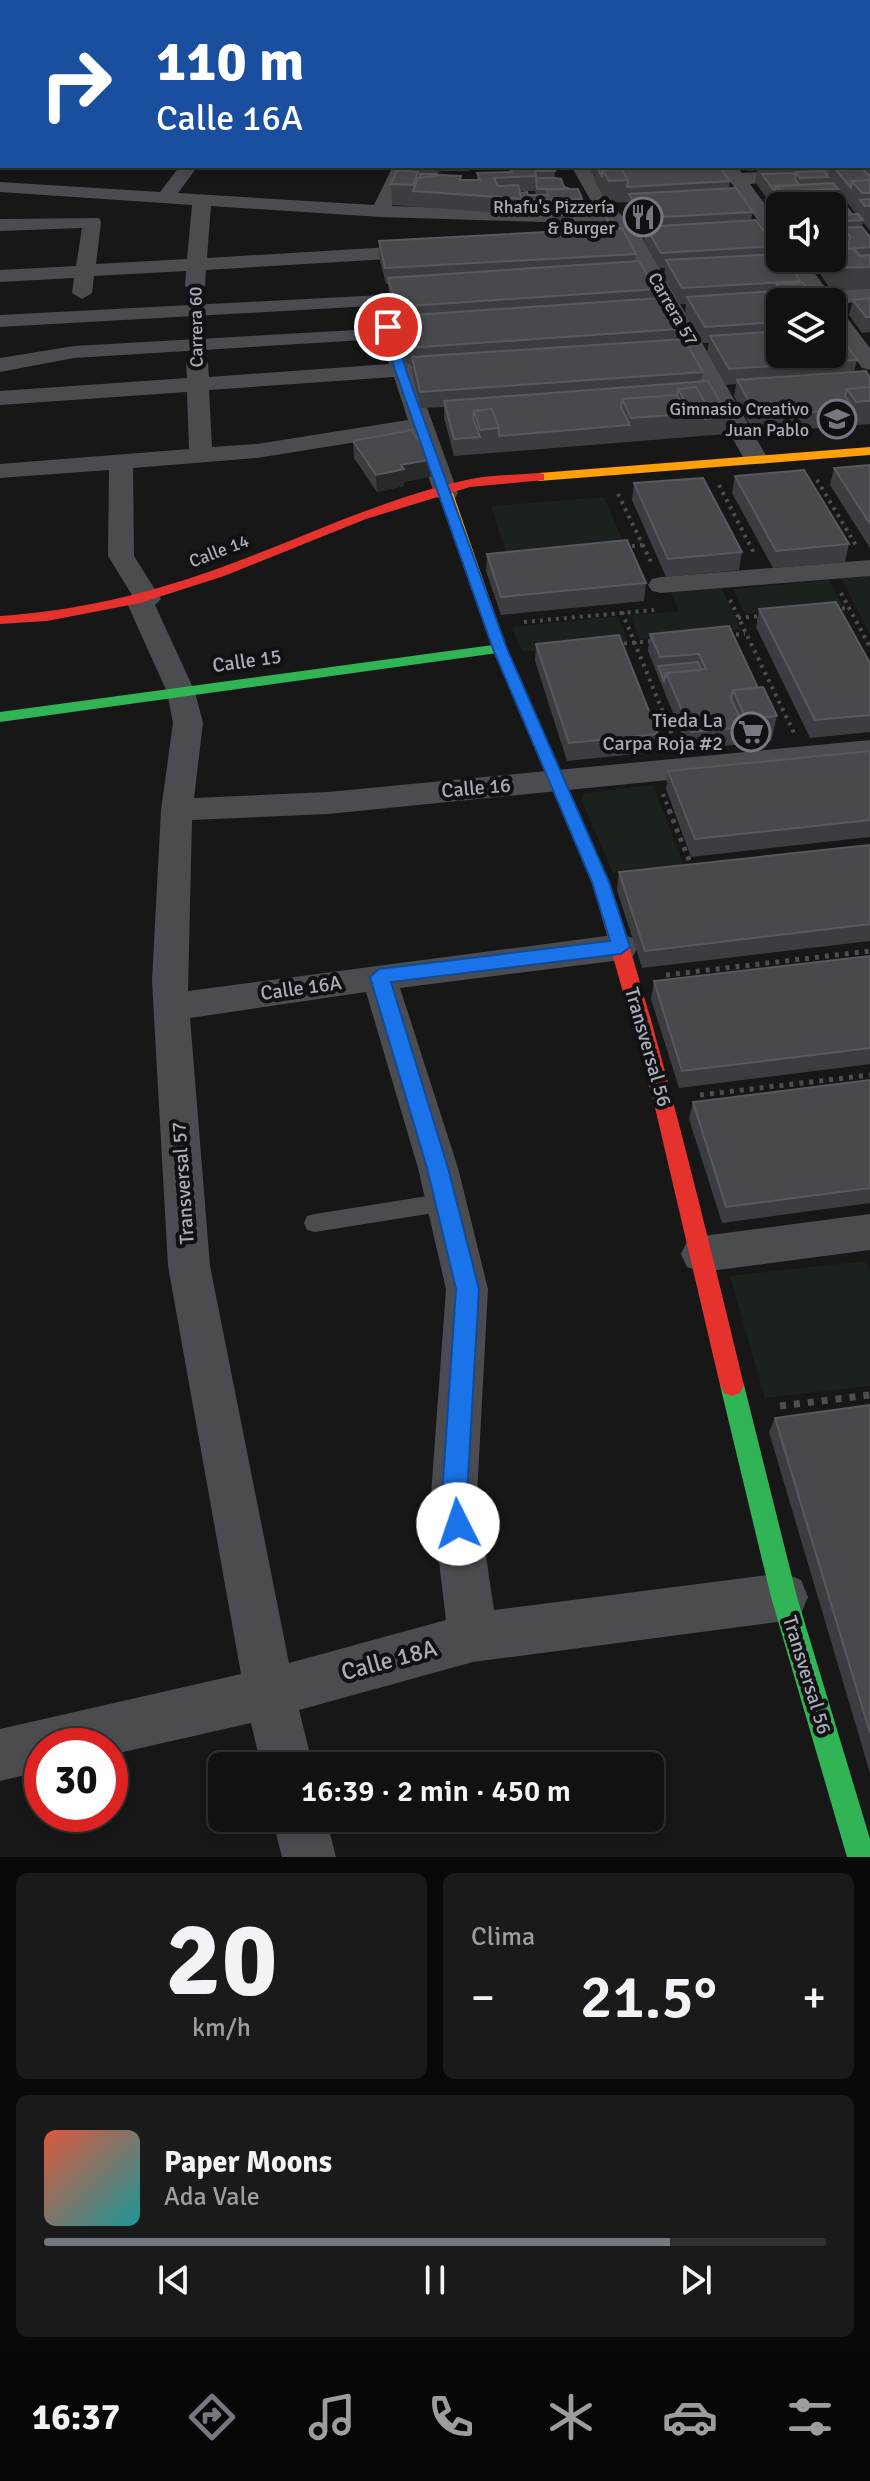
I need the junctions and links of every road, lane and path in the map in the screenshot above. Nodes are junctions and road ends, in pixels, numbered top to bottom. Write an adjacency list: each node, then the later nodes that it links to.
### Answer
1 (187, 168): 11 (street)
2 (401, 168): 16 (street)
3 (581, 168): 14 (street, Carrera 57)
4 (863, 171): 6 (street)
5 (733, 172): 6 (street); 13 (street)
6 (810, 172): 10 (street)
7 (89, 174): 9 (street)
8 (0, 187): 9 (street)
9 (75, 190): 11 (street)
10 (825, 192)
11 (165, 197): 12 (street)
12 (202, 199): 16 (street); 20 (street, Carrera 60)
13 (766, 218)
14 (613, 219): 16 (street); 17 (street, Carrera 57)
15 (0, 225): 21 (street)
16 (370, 228): 19 (street); 20 (street); 25 (street, Transversal 56)
17 (632, 237): 18 (street); 40 (street, Carrera 57)
18 (601, 239)
19 (445, 250)
20 (196, 266): 21 (street); 26 (street, Carrera 60)
21 (84, 271): 22 (street); 27 (street)
22 (0, 276)
23 (870, 294): 24 (street)
24 (846, 299)
25 (382, 301): 26 (street); 30 (street, Transversal 56)
26 (194, 310): 27 (street); 31 (street, Carrera 60)
27 (80, 316): 28 (street)
28 (0, 321)
29 (846, 331): 32 (street)
30 (390, 334): 31 (street); 34 (street, Transversal 56)
31 (196, 344): 33 (street); 35 (street, Carrera 60)
32 (870, 363)
33 (0, 365)
34 (400, 370): 35 (street); 37 (street, Transversal 56)
35 (198, 385): 36 (street); 39 (street, Carrera 60)
36 (0, 398)
37 (421, 425): 39 (street); 46 (street, Transversal 56)
38 (870, 451): 40 (street, Calle 14)
39 (201, 456): 41 (street)
40 (756, 459): 46 (street, Calle 14)
41 (121, 462): 43 (street); 55 (street, Transversal 57)
42 (870, 466): 46 (street, Calle 14)
43 (0, 471)
44 (816, 478): 50 (path)
45 (719, 485): 52 (path)
46 (446, 493): 55 (street, Calle 14); 62 (street, Transversal 56)
47 (618, 493): 48 (path)
48 (643, 545): 49 (path); 54 (path)
49 (611, 548)
50 (870, 568): 51 (street)
51 (828, 571): 52 (street); 56 (path)
52 (767, 577): 53 (street)
53 (721, 580): 54 (street); 60 (path)
54 (661, 585): 58 (path)
55 (144, 600): 61 (street, Calle 14); 70 (street, Transversal 57)
56 (849, 608): 57 (path); 68 (path)
57 (833, 609)
58 (622, 612): 62 (path); 66 (path)
59 (770, 615): 60 (path)
60 (738, 618): 63 (path)
61 (0, 620)
62 (492, 626): 69 (street, Transversal 56)
63 (745, 634): 64 (path); 73 (path)
64 (720, 636)
65 (664, 640): 66 (path)
66 (634, 643): 67 (path); 74 (path)
67 (606, 645)
68 (870, 647)
69 (500, 649): 70 (street, Calle 15); 76 (street, Transversal 56)
70 (181, 692): 71 (street, Calle 15); 77 (street, Transversal 57)
71 (0, 717)
72 (870, 750): 73 (street, Calle 16)
73 (806, 757): 74 (street, Calle 16)
74 (687, 769): 75 (street, Calle 16)
75 (655, 772): 76 (street, Calle 16); 79 (path)
76 (556, 781): 77 (street, Calle 16); 82 (street, Transversal 56)
77 (177, 810): 84 (street, Transversal 57)
78 (708, 869): 79 (path)
79 (693, 871): 80 (path)
80 (678, 873)
81 (870, 951): 82 (path)
82 (625, 963): 83 (street, Calle 16A); 86 (street, Transversal 56)
83 (379, 977): 84 (street, Calle 16A); 87 (street)
84 (171, 1007): 95 (street, Transversal 57)
85 (870, 1075): 86 (path)
86 (663, 1099): 90 (street, Transversal 56)
87 (446, 1202): 88 (lane); 94 (street)
88 (315, 1223)
89 (870, 1232): 90 (street)
90 (702, 1254): 92 (street, Transversal 56)
91 (870, 1395): 92 (path)
92 (738, 1412): 93 (street, Transversal 56)
93 (784, 1597): 94 (street, Calle 18A); 100 (street, Transversal 56)
94 (473, 1637): 95 (street, Calle 18A)
95 (270, 1693): 96 (street, Transversal 57); 97 (street, Calle 18A)
96 (284, 1752)
97 (0, 1755)
98 (303, 1832): 99 (street)
99 (309, 1857)
100 (861, 1857)

